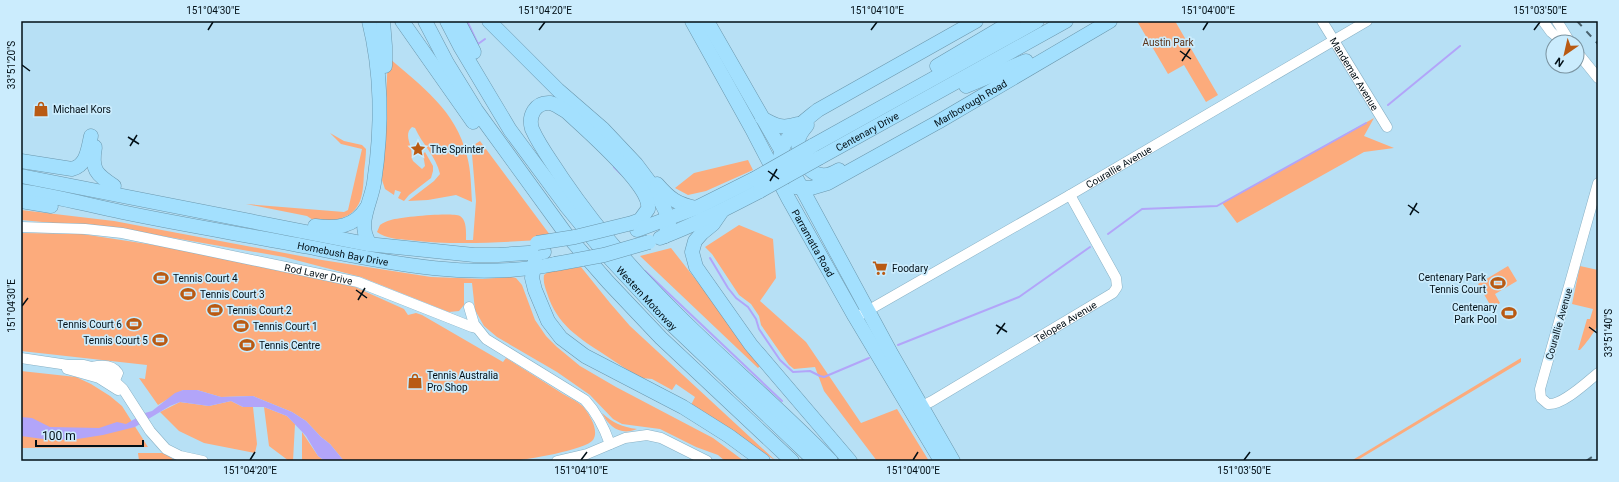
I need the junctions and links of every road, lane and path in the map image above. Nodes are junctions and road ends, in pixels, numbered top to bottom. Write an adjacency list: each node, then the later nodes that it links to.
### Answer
1 (369, 21): 23 (highway)
2 (383, 21): 23 (highway)
3 (402, 21): 37 (highway, Western Motorway)
4 (426, 21): 37 (highway, Western Motorway)
5 (447, 21): 29 (highway, Western Motorway)
6 (458, 21): 29 (highway, Western Motorway)
7 (489, 21): 19 (highway)
8 (692, 21): 42 (highway, Parramatta Road)
9 (707, 21): 31 (highway, Parramatta Road)
10 (976, 21): 28 (highway)
11 (1013, 21): 30 (highway)
12 (1037, 21): 30 (highway, Centenary Drive)
13 (1066, 21): 27 (highway, Centenary Drive)
14 (1110, 21): 24 (highway, Marlborough Road)
15 (1322, 21): 22 (street, Mandemar Avenue)
16 (1368, 21): 22 (street, Courallie Avenue)
17 (1544, 21): 20 (street)
18 (1557, 21): 21 (street)
19 (497, 26): 34 (highway)
20 (1556, 34)
21 (1565, 34)
22 (1333, 40): 33 (street, Mandemar Avenue); 49 (street, Courallie Avenue)
23 (379, 46): 51 (highway)
24 (1050, 56): 27 (highway); 38 (highway, Marlborough Road)
25 (1585, 62): 26 (street)
26 (1598, 78)
27 (929, 98): 36 (highway, Centenary Drive)
28 (834, 103): 32 (highway); 38 (highway)
29 (500, 116): 81 (highway, Western Motorway)
30 (865, 117): 36 (highway, Centenary Drive)
31 (762, 118): 32 (highway); 35 (highway, Parramatta Road)
32 (798, 124): 35 (highway)
33 (1387, 127)
34 (612, 138): 54 (highway); 58 (highway)
35 (781, 150): 42 (highway); 47 (highway, Parramatta Road)
36 (815, 152): 45 (highway, Centenary Drive, bridge)
37 (507, 154): 80 (highway, Western Motorway)
38 (875, 157): 43 (highway, Marlborough Road)
39 (21, 161): 46 (highway)
40 (21, 167): 46 (highway)
41 (21, 176): 53 (highway, Homebush Bay Drive)
42 (778, 180): 47 (highway, Marlborough Road); 68 (highway, Parramatta Road)
43 (828, 183): 47 (highway, Marlborough Road); 52 (highway, Marlborough Road)
44 (1598, 183): 72 (street, Courallie Avenue)
45 (757, 185): 54 (highway, Centenary Drive); 55 (highway, Centenary Drive)
46 (114, 186): 53 (highway)
47 (802, 188): 52 (highway, Parramatta Road)
48 (21, 190): 56 (highway, Homebush Bay Drive)
49 (1070, 195): 67 (street, Courallie Avenue); 74 (street, Telopea Avenue)
50 (21, 201): 56 (highway)
51 (369, 203): 57 (highway); 62 (highway)
52 (810, 203): 67 (highway, Parramatta Road)
53 (185, 208): 57 (highway, Homebush Bay Drive)
54 (696, 208): 58 (highway, Centenary Drive)
55 (722, 211): 61 (highway, Centenary Drive); 83 (highway)
56 (121, 212): 64 (highway, Homebush Bay Drive)
57 (219, 215): 62 (highway, Homebush Bay Drive)
58 (668, 219): 59 (highway, Centenary Drive); 61 (highway)
59 (635, 226): 63 (highway, Homebush Bay Drive); 82 (highway)
60 (21, 227): 69 (street, Rod Laver Drive)
61 (665, 236): 65 (highway, Homebush Bay Drive, bridge)
62 (370, 244): 63 (highway, Homebush Bay Drive); 64 (highway)
63 (541, 248): 65 (highway)
64 (368, 259): 65 (highway, Homebush Bay Drive)
65 (533, 267): 79 (highway)
66 (469, 307): 69 (street)
67 (868, 311): 68 (street, Courallie Avenue); 74 (highway, Parramatta Road)
68 (855, 317): 74 (highway, Parramatta Road)
69 (476, 328): 75 (street, Rod Laver Drive)
70 (21, 358): 73 (street)
71 (21, 363): 73 (street)
72 (1598, 373)
73 (113, 382): 76 (street)
74 (916, 409): 84 (highway, Parramatta Road); 85 (highway, Parramatta Road)
75 (610, 444): 77 (street); 78 (street)
76 (203, 461)
77 (557, 461)
78 (707, 461)
79 (763, 461)
80 (792, 461)
81 (815, 461)
82 (831, 461)
83 (850, 461)
84 (941, 461)
85 (953, 461)

